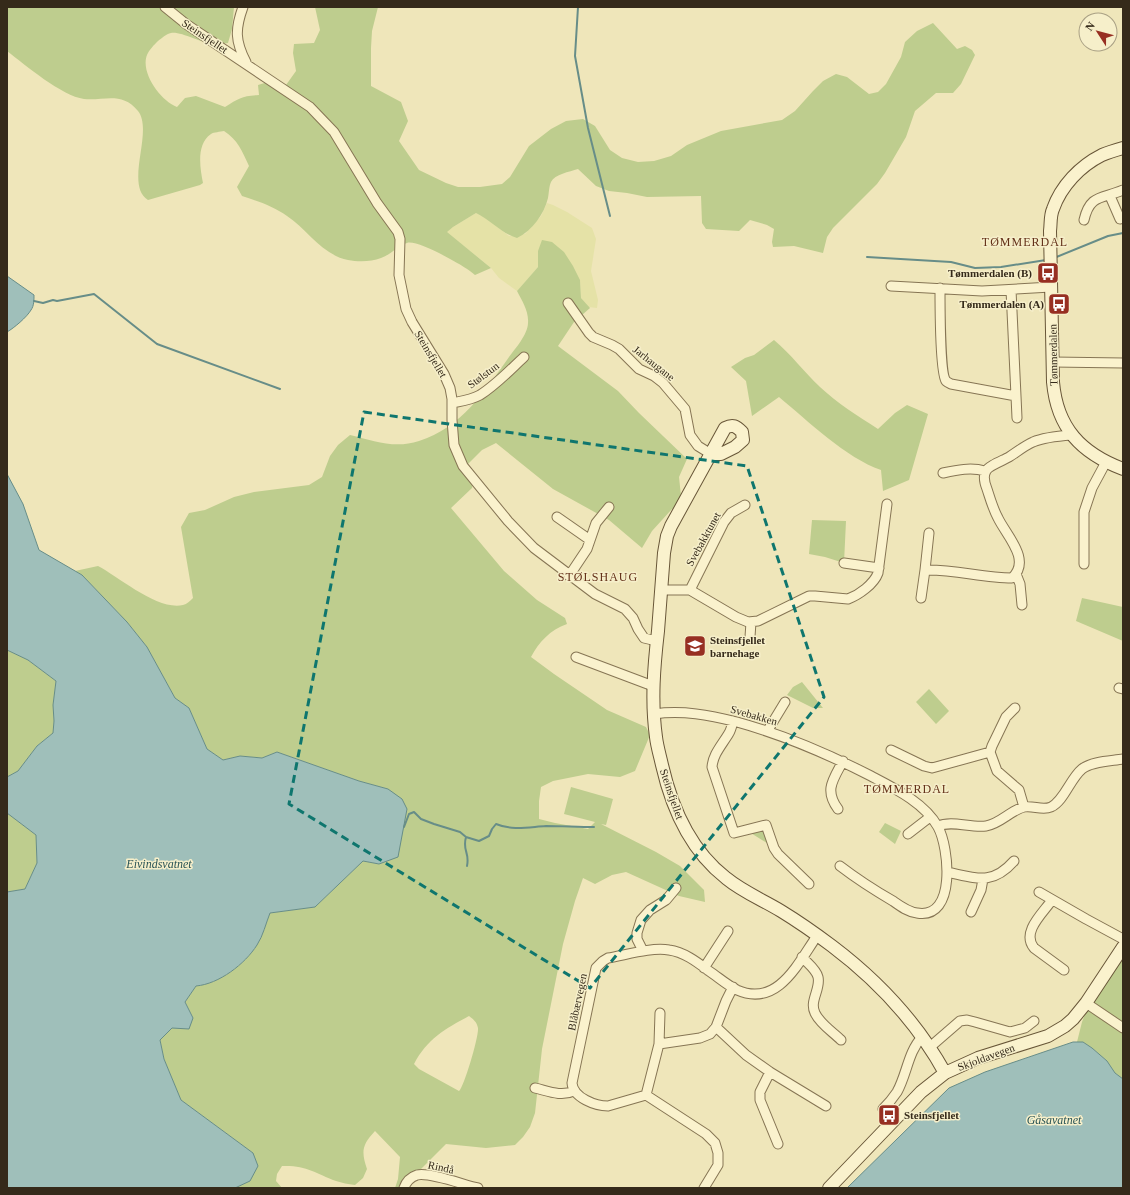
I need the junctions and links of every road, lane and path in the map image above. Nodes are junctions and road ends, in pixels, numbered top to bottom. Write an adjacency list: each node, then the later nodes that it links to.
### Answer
1 (165, 7): 3 (street, Steinsfjellet)
2 (243, 7): 3 (street, Steinsfjellet)
3 (246, 64): 18 (street, Steinsfjellet)
4 (1123, 148): 10 (street, Tømmerdalen)
5 (1123, 190): 6 (street)
6 (1110, 196): 7 (street); 8 (street)
7 (1123, 218)
8 (1084, 220)
9 (891, 286): 11 (street)
10 (1051, 287): 12 (street); 15 (street, Tømmerdalen)
11 (940, 288): 12 (street); 17 (street)
12 (1011, 290): 17 (street)
13 (568, 303): 21 (street, Jarhaugane)
14 (524, 357): 18 (street, Stølstun)
15 (1053, 362): 16 (street); 20 (street, Tømmerdalen)
16 (1123, 362)
17 (1016, 396): 19 (street)
18 (452, 403): 37 (street, Steinsfjellet)
19 (1017, 418)
20 (1072, 435): 22 (street, Tømmerdalen); 24 (street)
21 (711, 454): 38 (street, Steinsfjellet)
22 (1106, 462): 23 (street, Tømmerdalen); 33 (street)
23 (1123, 469)
24 (985, 471): 25 (street); 36 (street)
25 (943, 473)
26 (887, 504): 34 (street)
27 (745, 506): 39 (street, Svebakktunet)
28 (608, 507): 31 (street)
29 (557, 517): 31 (street)
30 (929, 533): 35 (street)
31 (590, 540): 37 (street)
32 (844, 563): 34 (street)
33 (1084, 564)
34 (879, 568): 42 (street)
35 (925, 570): 36 (street); 40 (street)
36 (1016, 574): 41 (street)
37 (570, 576): 44 (street, Steinsfjellet)
38 (661, 590): 39 (street); 44 (street, Steinsfjellet)
39 (690, 590): 42 (street)
40 (921, 598)
41 (1022, 605)
42 (751, 622): 43 (street)
43 (750, 637)
44 (657, 641): 46 (street, Steinsfjellet)
45 (576, 657): 46 (street)
46 (653, 686): 49 (street, Steinsfjellet)
47 (785, 702): 51 (street)
48 (1015, 708): 53 (street)
49 (654, 714): 50 (street, Svebakken); 71 (street, Steinsfjellet)
50 (733, 721): 51 (street, Svebakken); 65 (street)
51 (768, 730): 55 (street, Svebakken)
52 (891, 750): 53 (street)
53 (990, 752): 56 (street)
54 (1123, 759): 56 (street)
55 (843, 761): 57 (street); 58 (street, Svebakken)
56 (1024, 806): 59 (street)
57 (838, 809)
58 (930, 817): 59 (street, Svebakken); 60 (street)
59 (938, 826): 63 (street, Svebakken)
60 (908, 834)
61 (1014, 861): 64 (street)
62 (840, 866): 63 (street, Svebakken)
63 (948, 872): 64 (street)
64 (983, 879): 69 (street)
65 (810, 884)
66 (676, 888): 74 (street)
67 (1039, 892): 68 (street)
68 (1052, 900): 72 (street); 77 (street)
69 (971, 912)
70 (728, 931): 76 (street)
71 (817, 936): 75 (street, Blåbærvegen); 84 (street, Steinsfjellet)
72 (1123, 939)
73 (1123, 947): 79 (street, Skjoldavegen)
74 (643, 952): 76 (street, Blåbærvegen); 91 (street, Blåbærvegen)
75 (802, 957): 78 (street, Blåbærvegen); 85 (street)
76 (704, 968): 78 (street, Blåbærvegen)
77 (1064, 970)
78 (733, 987): 82 (street)
79 (1086, 1003): 83 (street); 89 (street, Skjoldavegen)
80 (660, 1013): 86 (street)
81 (1034, 1021): 87 (street, Skjoldavegen)
82 (716, 1027): 86 (street); 88 (street)
83 (1123, 1028)
84 (922, 1037): 87 (street, Steinsfjellet); 94 (street)
85 (841, 1040)
86 (659, 1044): 92 (street)
87 (930, 1047): 89 (street, Steinsfjellet)
88 (770, 1072): 93 (street); 95 (street)
89 (945, 1073): 99 (street, Skjoldavegen)
90 (535, 1088): 91 (street)
91 (574, 1091): 92 (street)
92 (646, 1095): 98 (street)
93 (826, 1106)
94 (883, 1110)
95 (778, 1144)
96 (404, 1188): 97 (street, Rindå)
97 (478, 1188)
98 (704, 1188)
99 (829, 1188)

